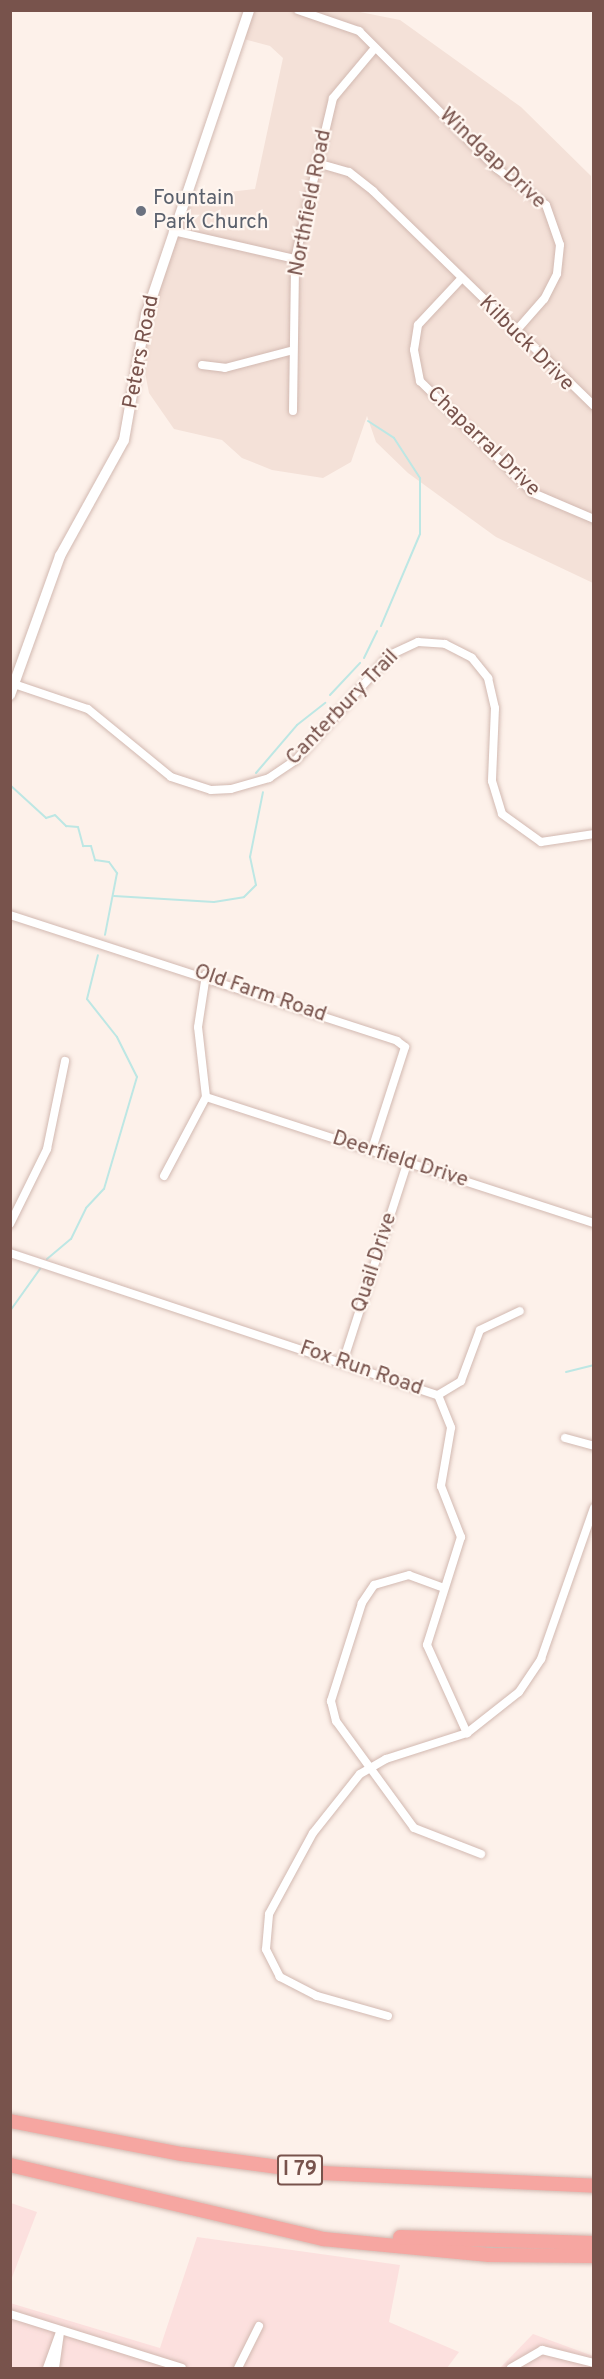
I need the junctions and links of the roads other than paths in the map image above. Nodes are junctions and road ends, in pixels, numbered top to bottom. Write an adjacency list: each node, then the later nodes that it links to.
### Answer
1 (249, 10): 5 (street, Peters Road)
2 (298, 10): 3 (street, Windgap Drive)
3 (375, 48): 4 (street, Northfield Road); 8 (street, Windgap Drive)
4 (317, 163): 6 (street, Northfield Road); 7 (street, Kilbuck Drive)
5 (173, 231): 6 (street); 14 (street, Peters Road)
6 (295, 259): 9 (street, Northfield Road)
7 (461, 279): 8 (street, Kilbuck Drive); 13 (street, Chaparral Drive)
8 (515, 332): 11 (street, Kilbuck Drive)
9 (290, 351): 10 (street); 12 (street, Northfield Road)
10 (202, 365)
11 (594, 406)
12 (293, 411)
13 (594, 519)
14 (12, 687): 15 (street, Canterbury Trail)
15 (594, 834)
16 (10, 915): 17 (street, Old Farm Road)
17 (206, 975): 19 (street); 20 (street, Old Farm Road)
18 (65, 1061): 24 (street)
19 (206, 1097): 20 (street, Deerfield Drive); 22 (street)
20 (372, 1149): 21 (street, Deerfield Drive)
21 (407, 1164): 23 (street, Deerfield Drive); 27 (street, Quail Drive)
22 (164, 1176)
23 (594, 1223)
24 (10, 1224)
25 (10, 1253): 27 (street, Fox Run Road)
26 (520, 1311): 28 (street)
27 (343, 1362): 28 (street, Fox Run Road)
28 (438, 1395): 32 (street, Fox Run Road)
29 (565, 1438): 30 (street)
30 (594, 1446)
31 (594, 1508): 33 (street)
32 (444, 1588): 33 (street, Fox Run Road); 34 (street)
33 (467, 1733): 34 (street)
34 (368, 1767): 35 (street); 36 (street)
35 (481, 1854)
36 (388, 2016)
37 (10, 2121): 39 (highway, I 79)
38 (10, 2165): 40 (highway)
39 (594, 2186)
40 (178, 2209): 41 (highway); 42 (highway)
41 (594, 2243)
42 (594, 2256)
43 (10, 2314): 45 (street)
44 (259, 2326): 50 (street)
45 (60, 2333): 47 (street); 48 (street); 49 (street)
46 (594, 2363): 51 (street)
47 (47, 2368)
48 (55, 2368)
49 (182, 2368)
50 (238, 2368)
51 (511, 2368)

